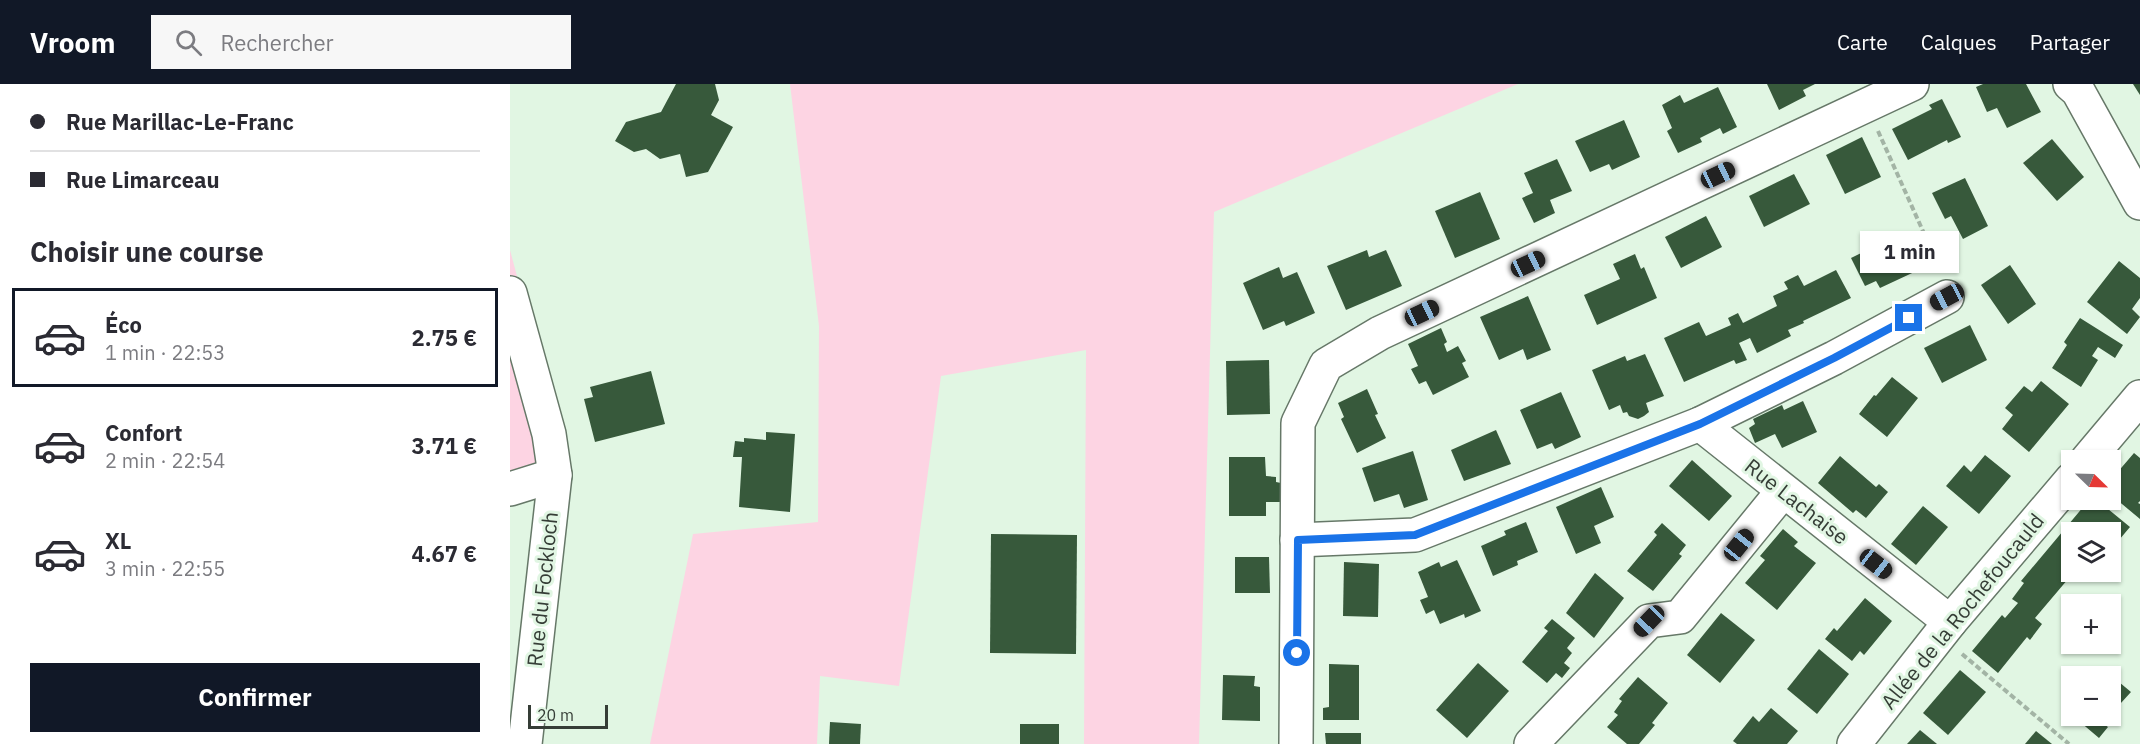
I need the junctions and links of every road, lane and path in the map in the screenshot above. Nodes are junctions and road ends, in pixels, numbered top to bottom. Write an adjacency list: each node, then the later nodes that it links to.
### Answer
1 (1912, 84): 3 (street)
2 (2070, 84): 4 (street)
3 (1866, 105): 6 (path); 14 (street)
4 (2140, 203)
5 (510, 292): 10 (street, Rue du Fockloch)
6 (1947, 297): 8 (street)
7 (2134, 418): 9 (street)
8 (1700, 424): 12 (street, Rue Lachaise); 14 (street)
9 (2098, 450)
10 (555, 476): 11 (street); 16 (street, Rue du Fockloch)
11 (510, 489)
12 (1783, 491): 15 (street, Rue Lachaise); 18 (street)
13 (2061, 492): 15 (street, Allée de la Rochefoucauld)
14 (1298, 540): 17 (street)
15 (1945, 629): 19 (street, Allée de la Rochefoucauld); 20 (path)
16 (525, 744)
17 (1296, 744)
18 (1531, 744)
19 (1854, 744)
20 (2069, 744)

